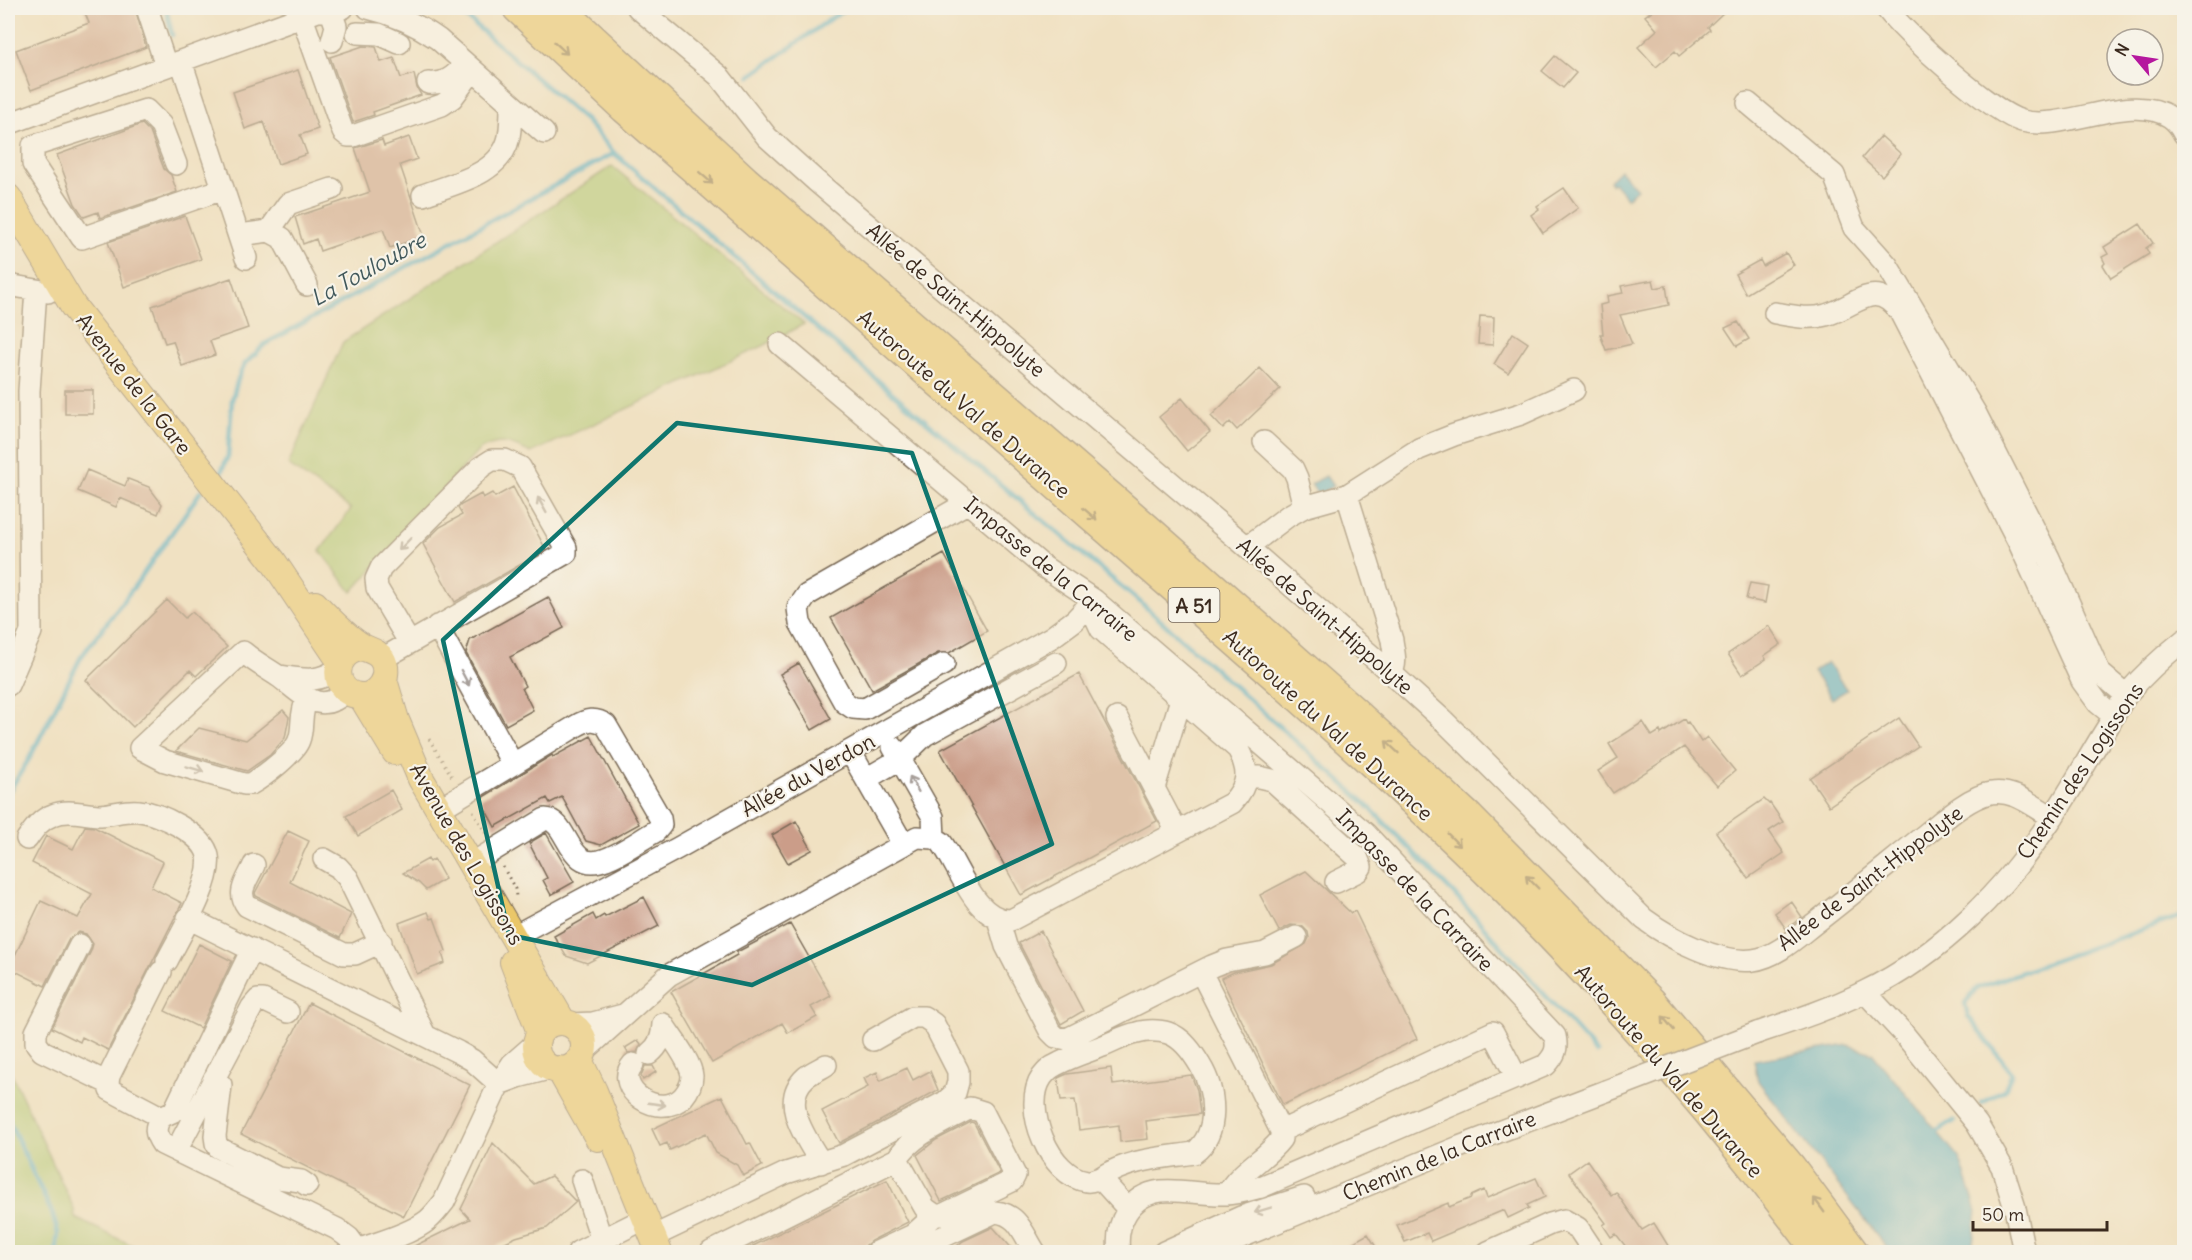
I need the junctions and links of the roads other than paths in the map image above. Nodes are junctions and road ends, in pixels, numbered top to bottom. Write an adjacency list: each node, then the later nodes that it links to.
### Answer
1 (147, 8): 13 (street)
2 (337, 8): 8 (street); 11 (street)
3 (518, 8): 125 (highway, Autoroute du Val de Durance / A 51, one-way to 125)
4 (558, 8): 126 (highway, Autoroute du Val de Durance / A 51, one-way to 4)
5 (638, 8): 40 (street, Allée de Saint-Hippolyte)
6 (1886, 8): 20 (street)
7 (377, 10): 10 (street); 14 (street)
8 (302, 17): 13 (street); 14 (street)
9 (357, 33): 10 (street)
10 (379, 34): 12 (street)
11 (332, 41)
12 (399, 43)
13 (174, 64): 18 (street); 22 (street)
14 (470, 67): 15 (street); 17 (street)
15 (428, 83)
16 (1748, 103): 53 (street)
17 (511, 104): 19 (street); 24 (street)
18 (8, 124)
19 (544, 133)
20 (2184, 134)
21 (176, 164): 22 (street)
22 (224, 189): 27 (street)
23 (332, 189): 26 (street)
24 (423, 195)
25 (8, 197): 32 (main road, Avenue de la Gare)
26 (269, 231): 27 (street); 30 (street)
27 (239, 236): 28 (street)
28 (246, 258)
29 (8, 285): 31 (street)
30 (307, 285)
31 (36, 290): 32 (street); 52 (street)
32 (67, 295): 41 (main road, Avenue de la Gare)
33 (1775, 313): 56 (street)
34 (780, 344): 38 (street, Impasse de la Carraire)
35 (1574, 390): 37 (street)
36 (1264, 442): 39 (street)
37 (1347, 495): 39 (street); 49 (street)
38 (967, 503): 42 (street, Impasse de la Carraire); 48 (street)
39 (1304, 507): 40 (street)
40 (1247, 547): 49 (street, Allée de Saint-Hippolyte)
41 (273, 561): 46 (main road, Avenue de la Gare); 51 (main road, Avenue de la Gare)
42 (1094, 600): 55 (street); 58 (street, Allée du Verdon); 97 (street, Impasse de la Carraire)
43 (438, 626): 45 (street); 45 (street, one-way to 45); 61 (street, one-way to 61)
44 (2184, 640): 53 (street, Chemin des Logissons)
45 (409, 642): 46 (street)
46 (377, 662): 51 (main road); 51 (main road); 65 (main road, Avenue des Logissons)
47 (1056, 663): 60 (street)
48 (944, 664)
49 (1391, 673): 66 (street, Allée de Saint-Hippolyte)
50 (278, 676): 51 (street); 54 (street); 54 (street, one-way to 54)
51 (346, 679): 54 (street); 90 (main road, Avenue des Logissons)
52 (8, 685)
53 (2126, 695): 56 (street, Chemin des Logissons)
54 (307, 699)
55 (1181, 699): 62 (street); 64 (street)
56 (2114, 716): 66 (street, Chemin des Logissons)
57 (1117, 718): 64 (street)
58 (885, 732): 59 (street, Allée du Verdon); 60 (street)
59 (850, 751): 63 (street); 72 (street, Allée du Verdon)
60 (900, 759): 63 (street); 69 (street, one-way to 60)
61 (512, 763): 65 (street); 67 (street)
62 (1246, 777): 68 (street); 76 (street)
63 (866, 779): 71 (street)
64 (1154, 788): 68 (street)
65 (439, 808): 74 (main road, Avenue des Logissons)
66 (2053, 817): 85 (street, Chemin des Logissons)
67 (660, 825): 72 (street); 74 (street)
68 (1177, 832): 78 (street)
69 (934, 838): 71 (street); 78 (street)
70 (27, 839): 77 (street)
71 (903, 844): 86 (street)
72 (678, 848): 79 (street, Allée du Verdon)
73 (324, 859): 81 (street)
74 (471, 864): 79 (main road, Avenue des Logissons)
75 (254, 866): 81 (street)
76 (1336, 882)
77 (188, 918): 83 (street); 98 (street)
78 (998, 919): 84 (street)
79 (514, 936): 90 (main road, Avenue des Logissons)
80 (1296, 937): 84 (street)
81 (381, 942): 92 (street)
82 (80, 945): 98 (street)
83 (252, 949): 92 (street); 100 (street)
84 (1201, 972): 101 (street)
85 (1865, 992): 91 (street, Chemin des Logissons); 127 (street)
86 (646, 996): 88 (street); 89 (street)
87 (288, 1012): 96 (street)
88 (626, 1014): 90 (street); 94 (street)
89 (663, 1024): 89 (street, one-way to 89)
90 (552, 1030): 94 (main road); 94 (main road); 99 (street)
91 (1757, 1033): 102 (street, Chemin de la Carraire, bridge)
92 (425, 1035): 99 (street)
93 (873, 1040): 105 (street)
94 (568, 1063): 99 (street); 112 (main road)
95 (826, 1065): 105 (street)
96 (214, 1078): 103 (street); 108 (street)
97 (1517, 1078): 101 (street); 109 (street, Impasse de la Carraire)
98 (108, 1083): 100 (street)
99 (499, 1084): 114 (street)
100 (161, 1117): 103 (street)
101 (1281, 1131): 109 (street)
102 (1459, 1147): 121 (street, one-way to 121); 122 (street, Chemin de la Carraire)
103 (176, 1151): 114 (street)
104 (897, 1160): 111 (street); 111 (street); 116 (street)
105 (820, 1163): 112 (street)
106 (1100, 1178): 106 (street); 110 (street)
107 (582, 1180): 113 (street)
108 (307, 1185)
109 (1227, 1194): 110 (street, Impasse de la Carraire)
110 (1128, 1209): 120 (street)
111 (934, 1215): 117 (street)
112 (649, 1230): 113 (street)
113 (602, 1240): 115 (street)
114 (355, 1251)
115 (578, 1252)
116 (711, 1252)
117 (877, 1252)
118 (911, 1252): 119 (street)
119 (1035, 1252)
120 (1119, 1252)
121 (1164, 1252)
122 (1205, 1252)
123 (1488, 1252): 124 (street)
124 (1594, 1252)
125 (1819, 1252)
126 (1853, 1252)
127 (2024, 1252)

